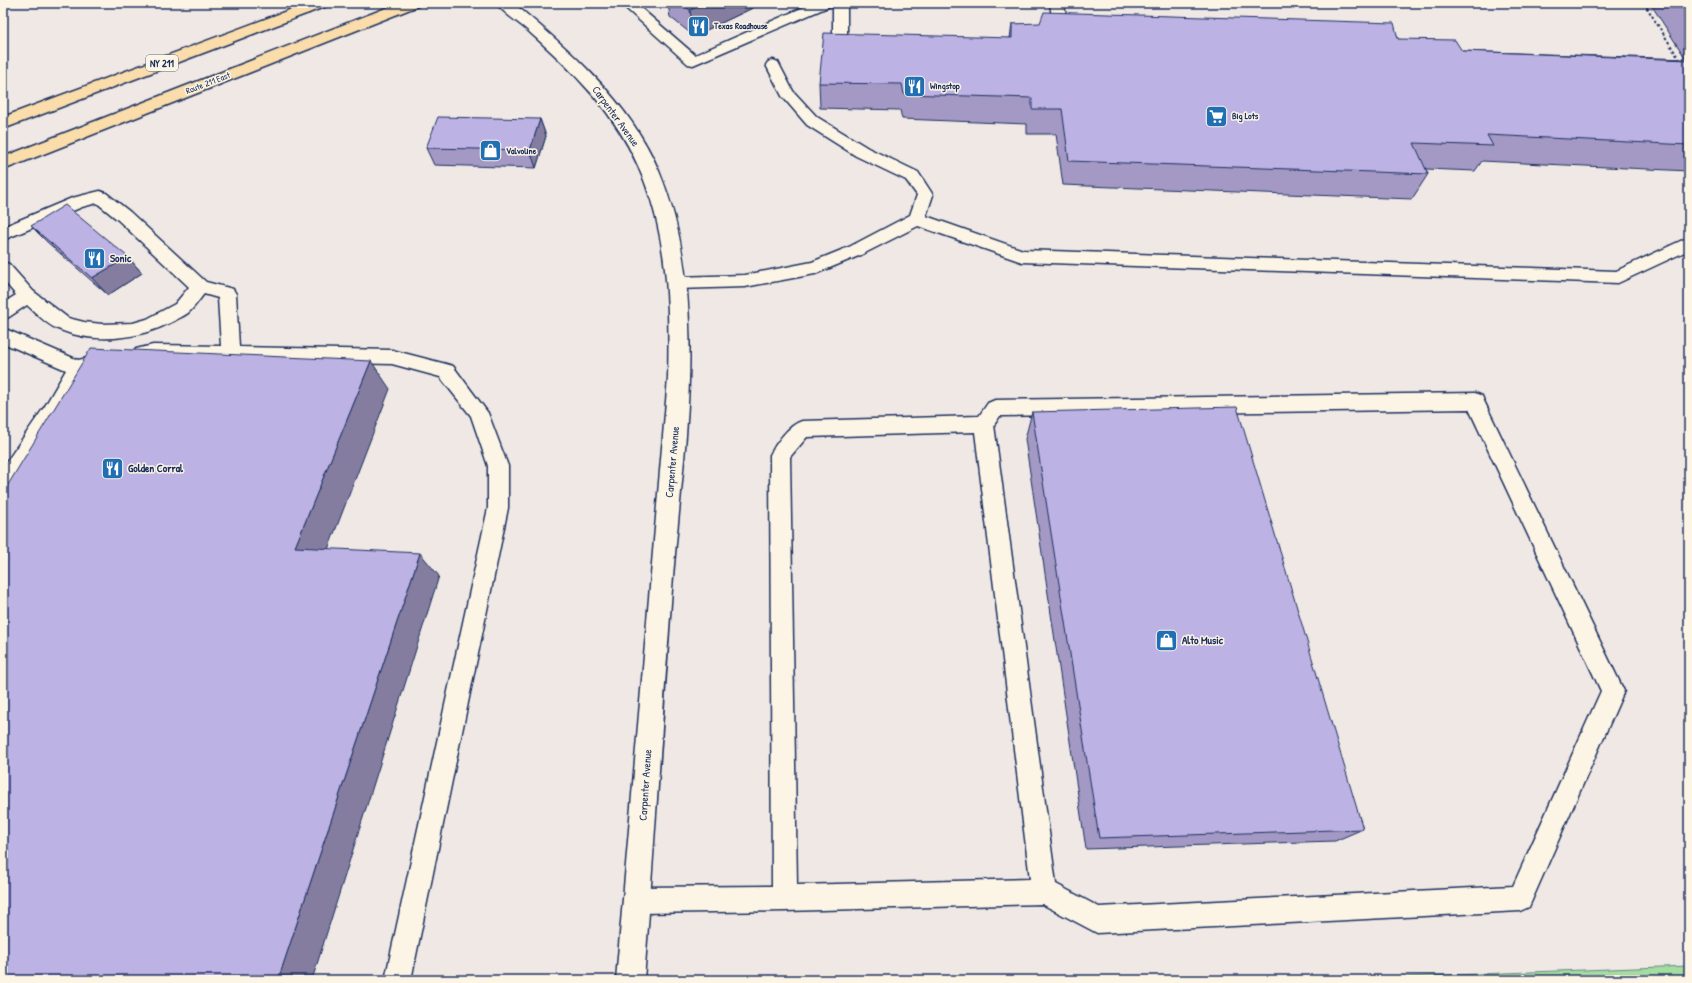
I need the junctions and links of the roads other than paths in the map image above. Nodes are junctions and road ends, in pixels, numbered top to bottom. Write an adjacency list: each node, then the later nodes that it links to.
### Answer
1 (322, 3): 8 (main road, NY 211)
2 (413, 3): 13 (main road, Route 211 East)
3 (504, 3): 18 (street, Carpenter Avenue)
4 (627, 3): 5 (lane)
5 (825, 3)
6 (840, 3): 10 (lane)
7 (1057, 3): 9 (lane)
8 (301, 6): 12 (main road, NY 211)
9 (1060, 25)
10 (840, 43)
11 (773, 65): 14 (lane)
12 (3, 123)
13 (3, 164)
14 (917, 219): 16 (lane); 18 (lane)
15 (3, 234): 19 (lane)
16 (1689, 243)
17 (3, 268): 20 (lane)
18 (676, 283): 29 (street, Carpenter Avenue)
19 (200, 287): 20 (lane); 23 (lane)
20 (27, 296): 21 (lane)
21 (3, 312)
22 (3, 335): 24 (lane)
23 (230, 353): 24 (lane); 30 (lane)
24 (77, 367): 26 (lane)
25 (984, 424): 27 (lane); 27 (lane); 28 (lane)
26 (3, 483)
27 (1044, 891): 28 (lane)
28 (785, 898): 29 (lane)
29 (637, 900): 31 (street, Carpenter Avenue)
30 (398, 980)
31 (630, 980)

